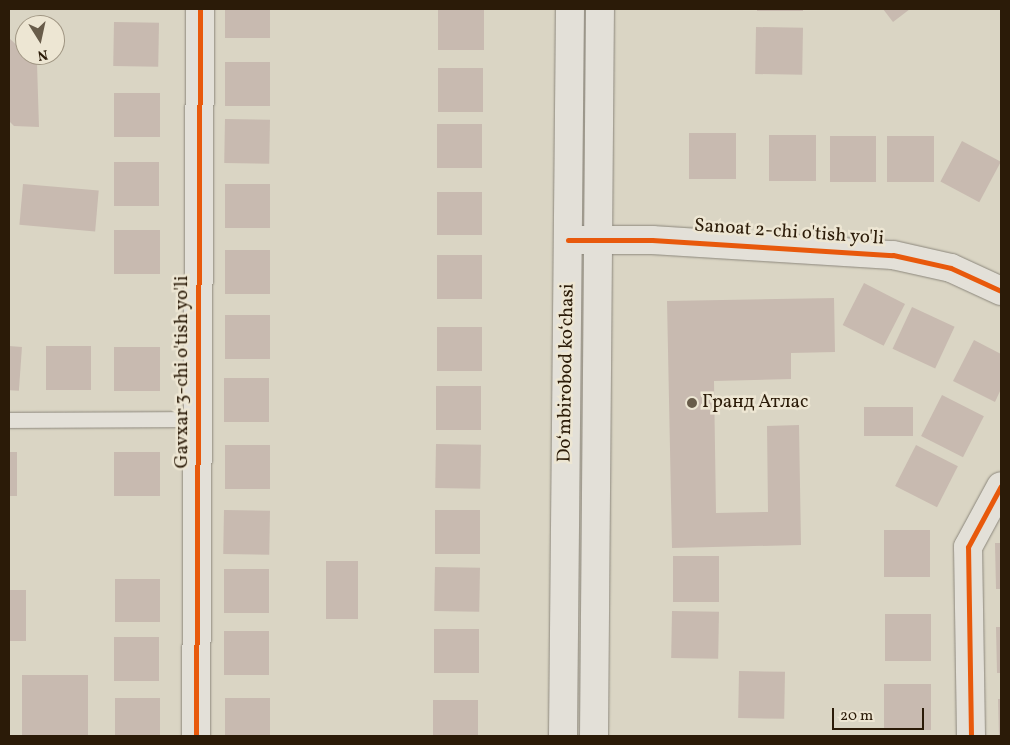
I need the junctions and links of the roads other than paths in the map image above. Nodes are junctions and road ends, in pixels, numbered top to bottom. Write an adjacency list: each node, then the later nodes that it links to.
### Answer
1 (200, 9): 7 (main road, Gavxar 3-chi o'tish yo'li)
2 (570, 9): 4 (main road, Doʻmbirobod koʻchasi)
3 (600, 9): 5 (main road, Doʻmbirobod koʻchasi)
4 (568, 240): 5 (main road, Sanoat 2-chi o'tish yo'li); 11 (main road, Doʻmbirobod koʻchasi)
5 (599, 240): 6 (main road, Sanoat 2-chi o'tish yo'li); 12 (main road, Doʻmbirobod koʻchasi)
6 (1001, 291)
7 (197, 419): 8 (lane); 10 (main road, Gavxar 3-chi o'tish yo'li)
8 (9, 420)
9 (1001, 486): 13 (main road)
10 (196, 736)
11 (563, 736)
12 (594, 736)
13 (971, 736)

